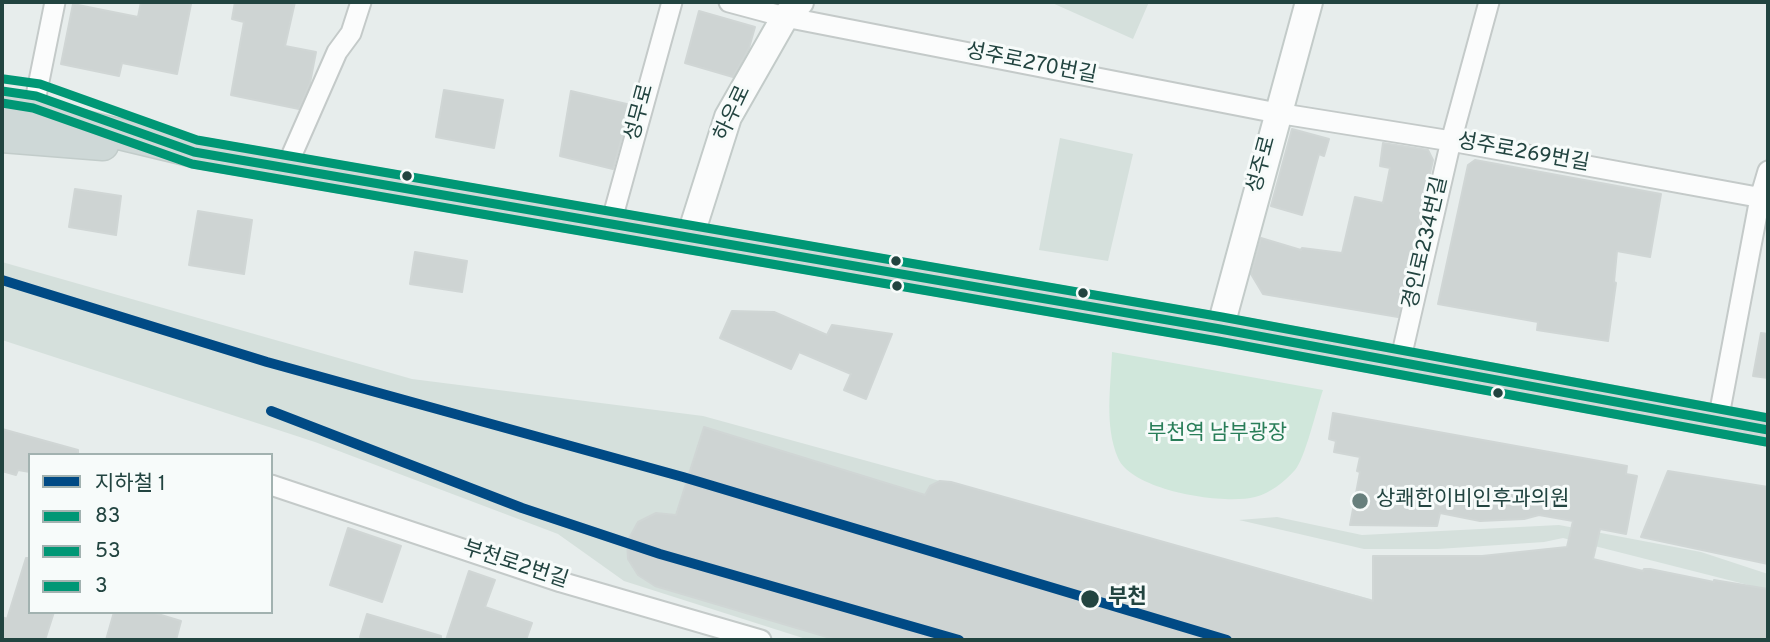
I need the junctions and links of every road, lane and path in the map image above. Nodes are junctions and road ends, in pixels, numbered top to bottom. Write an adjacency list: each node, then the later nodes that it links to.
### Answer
1 (55, 2): 9 (street)
2 (361, 2): 16 (street)
3 (672, 2): 19 (street, 성무로)
4 (729, 2): 7 (street, 성주로270번길)
5 (1309, 2): 11 (street, 성주로)
6 (1489, 2): 14 (street, 경인로234번길)
7 (793, 9): 11 (street, 성주로270번길); 20 (street, 하우로)
8 (2, 90): 9 (main road)
9 (36, 96): 15 (main road)
10 (2, 108): 15 (main road)
11 (1277, 113): 14 (street, 성주로269번길); 21 (street, 성주로)
12 (2, 123): 15 (street)
13 (2, 136): 15 (main road)
14 (1451, 141): 18 (street, 성주로269번길); 22 (street, 경인로234번길)
15 (194, 152): 16 (main road)
16 (286, 168): 19 (main road)
17 (1768, 171): 18 (street)
18 (1764, 198): 23 (street)
19 (611, 223): 20 (main road)
20 (690, 237): 21 (main road)
21 (1220, 329): 22 (main road)
22 (1400, 362): 23 (main road)
23 (1718, 421): 24 (main road)
24 (1768, 430)
25 (273, 486): 26 (street, 부천로2번길)
26 (761, 640)

